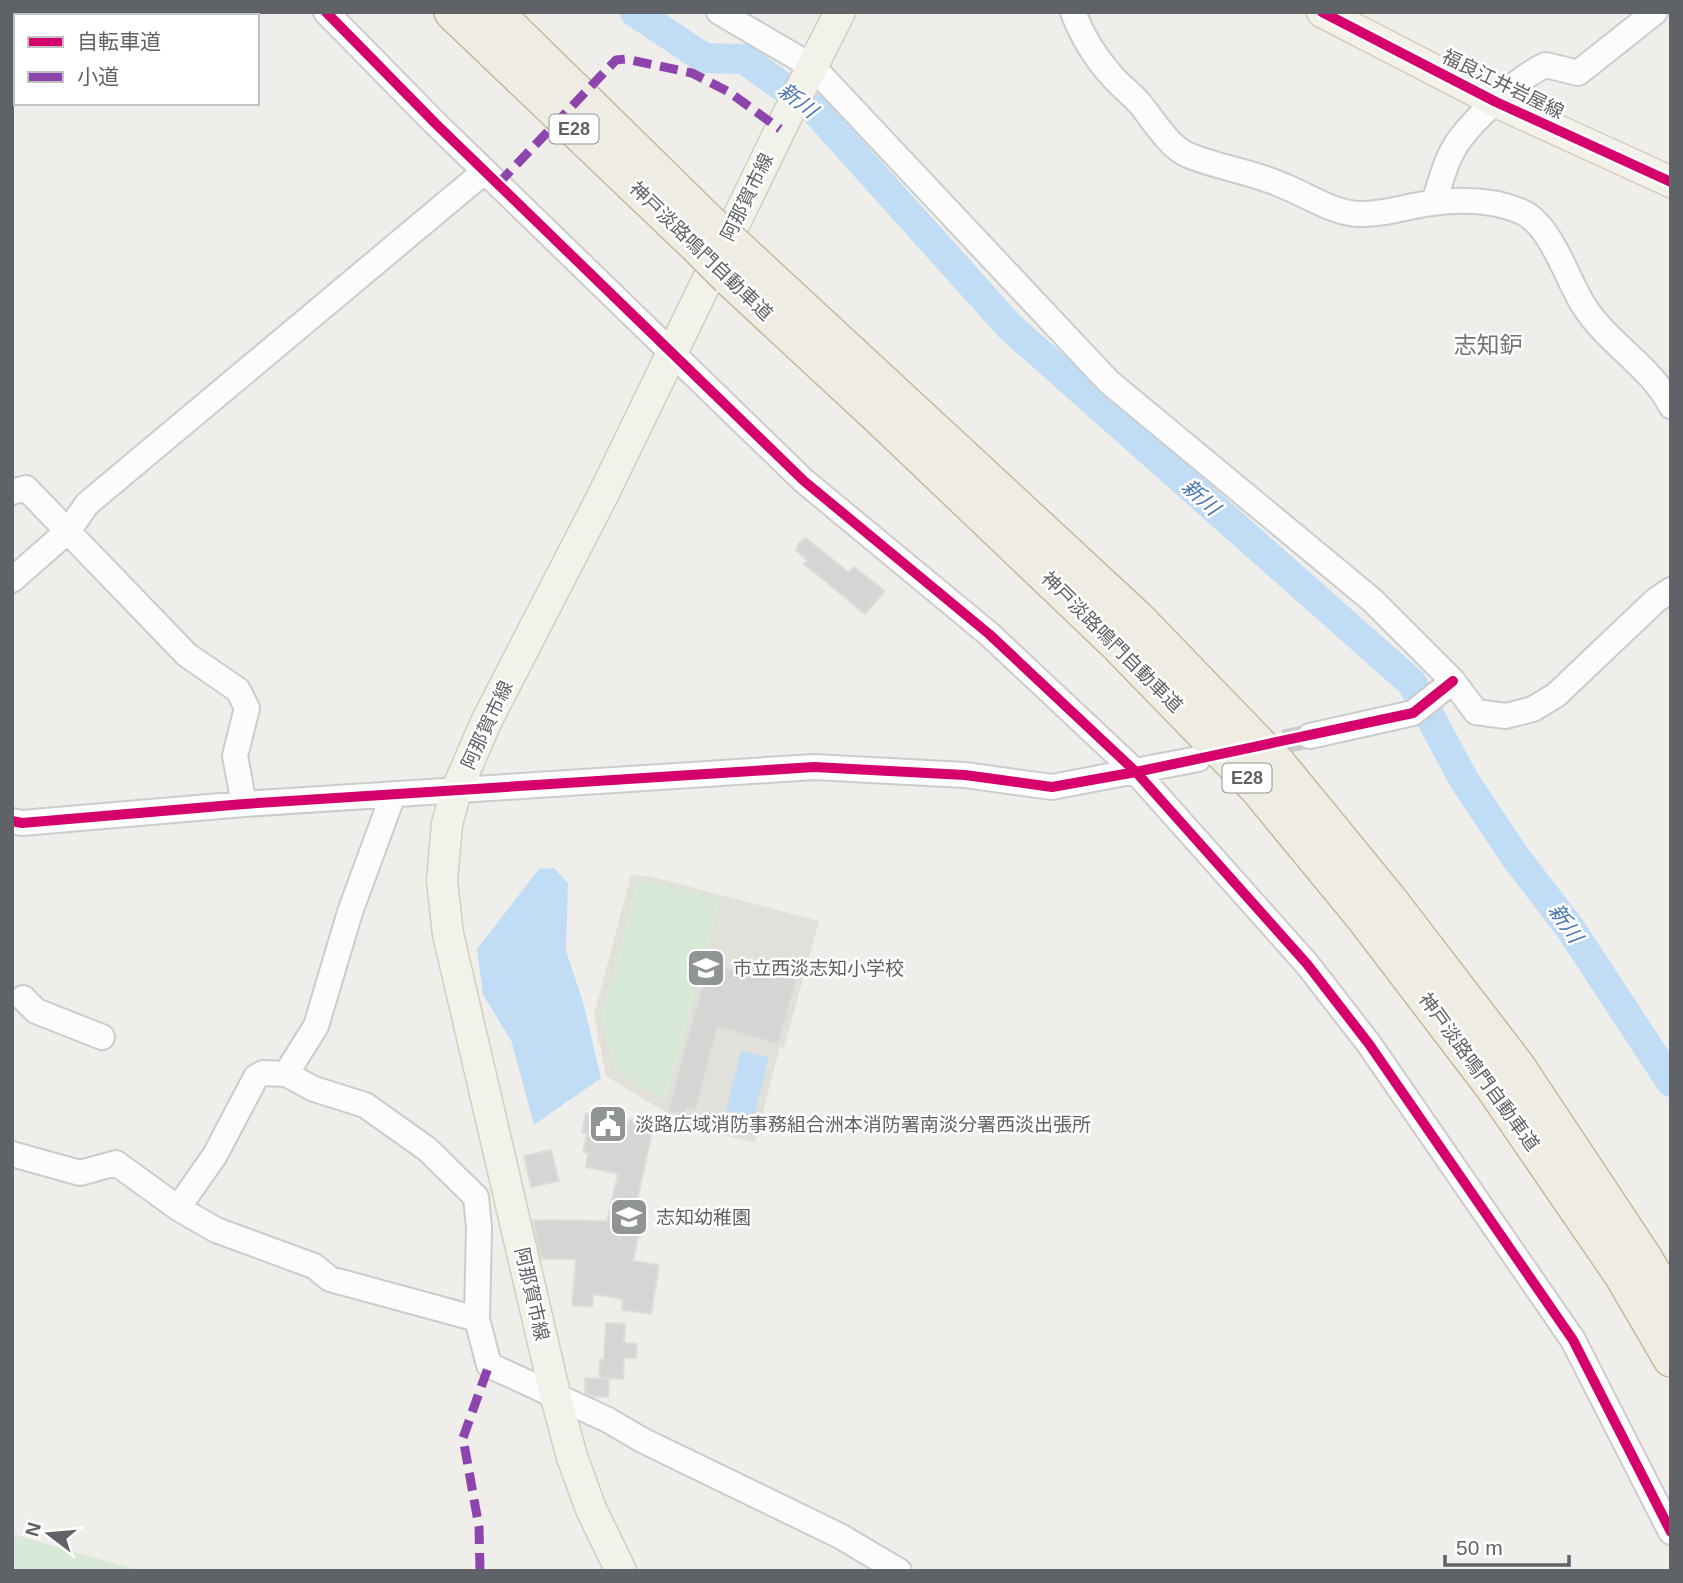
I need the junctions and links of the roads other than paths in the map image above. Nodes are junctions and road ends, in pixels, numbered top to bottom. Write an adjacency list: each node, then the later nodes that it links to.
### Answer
1 (326, 12): 11 (street)
2 (452, 12): 14 (highway, 神戸淡路鳴門自動車道 / E28)
3 (495, 12): 14 (highway, 神戸淡路鳴門自動車道 / E28)
4 (719, 12): 9 (street)
5 (840, 12): 9 (main road, 阿那賀市線)
6 (1073, 12): 13 (street)
7 (1322, 12): 10 (main road, 福良江井岩屋線)
8 (1655, 12): 10 (street)
9 (809, 74): 16 (main road, 阿那賀市線); 22 (street)
10 (1496, 102): 12 (main road, 福良江井岩屋線); 13 (street)
11 (485, 171): 16 (street); 19 (street)
12 (1671, 182)
13 (1434, 202): 17 (street)
14 (702, 234): 15 (highway, 神戸淡路鳴門自動車道 / E28, bridge)
15 (735, 265): 37 (highway, 神戸淡路鳴門自動車道 / E28); 39 (highway, 神戸淡路鳴門自動車道 / E28)
16 (672, 352): 25 (street); 26 (main road, 阿那賀市線)
17 (1671, 406)
18 (12, 492): 19 (street)
19 (69, 530): 20 (street); 28 (street)
20 (12, 580)
21 (1671, 590): 22 (street)
22 (1445, 687): 23 (street)
23 (1310, 736)
24 (1198, 759): 25 (street)
25 (1136, 772): 26 (street); 41 (street)
26 (456, 791): 27 (street); 34 (main road, 阿那賀市線)
27 (393, 795): 28 (street); 32 (street)
28 (244, 804): 29 (street)
29 (12, 821)
30 (16, 995): 31 (street)
31 (102, 1037)
32 (286, 1074): 35 (street); 36 (street)
33 (12, 1154): 36 (street)
34 (505, 1177): 35 (street); 40 (main road, 阿那賀市線)
35 (476, 1197): 38 (street)
36 (178, 1208): 38 (street)
37 (1671, 1304)
38 (477, 1318): 40 (street)
39 (1671, 1359)
40 (555, 1394): 42 (main road, 阿那賀市線); 43 (street)
41 (1671, 1532)
42 (621, 1571)
43 (899, 1571)

